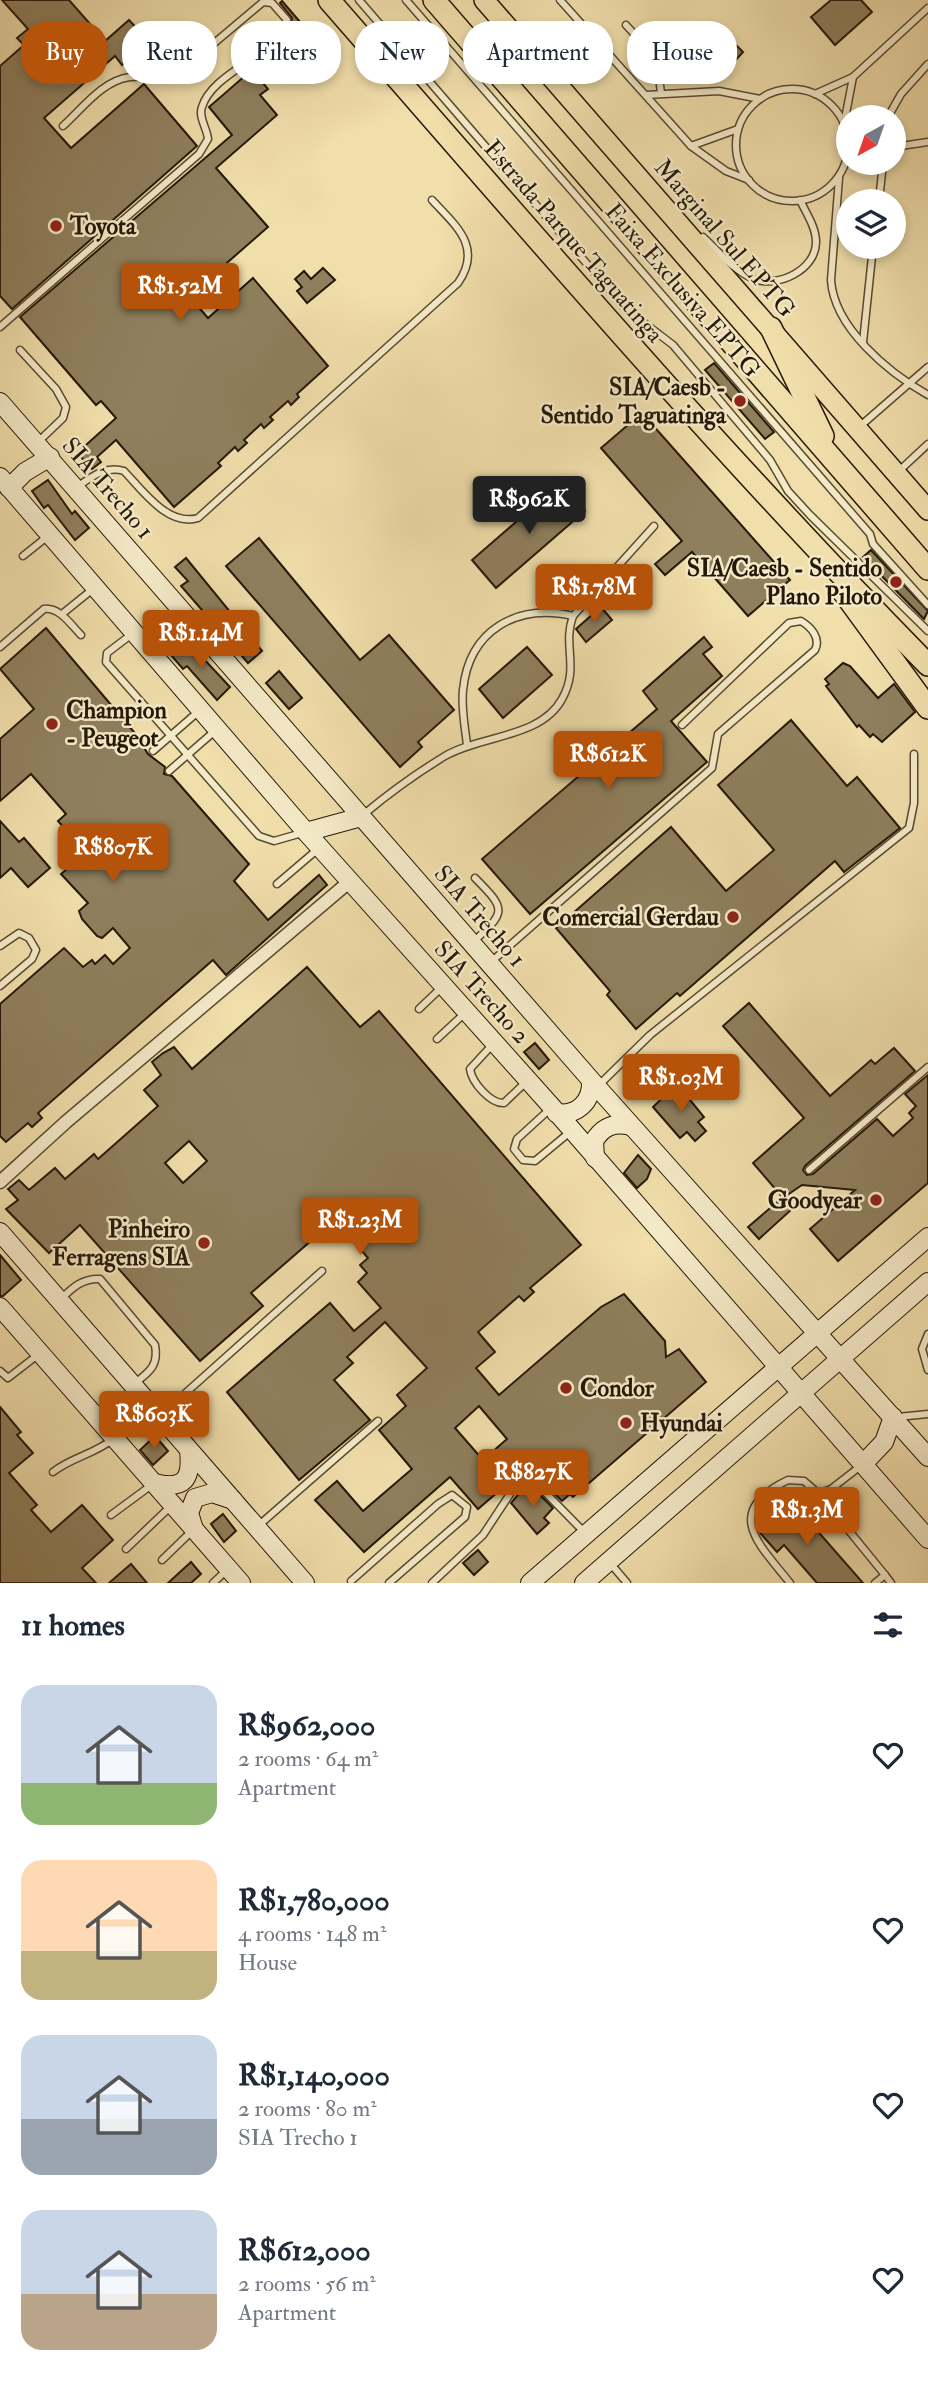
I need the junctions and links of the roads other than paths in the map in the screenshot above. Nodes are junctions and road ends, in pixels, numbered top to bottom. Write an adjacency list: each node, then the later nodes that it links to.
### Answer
1 (329, 0): 48 (highway, Estrada Parque Taguatinga)
2 (359, 0): 55 (lane, Faixa Exclusiva EPTG)
3 (406, 0): 52 (lane, Faixa Exclusiva EPTG)
4 (434, 0): 41 (highway)
5 (484, 0): 27 (main road, Marginal Sul EPTG)
6 (560, 0): 13 (lane)
7 (928, 8): 10 (lane)
8 (626, 24): 11 (lane)
9 (928, 64): 16 (lane)
10 (853, 77): 12 (lane); 15 (lane)
11 (662, 93): 13 (lane); 14 (lane)
12 (815, 94): 14 (lane); 17 (lane)
13 (646, 95): 22 (lane)
14 (760, 99): 19 (lane)
15 (848, 105)
16 (895, 105)
17 (836, 113)
18 (63, 126): 29 (lane)
19 (738, 130): 22 (lane); 24 (lane)
20 (928, 142): 21 (lane)
21 (906, 145)
22 (691, 146): 24 (lane)
23 (839, 176): 26 (lane); 31 (lane)
24 (749, 180): 26 (lane)
25 (432, 200): 44 (lane)
26 (800, 200): 27 (lane)
27 (666, 207): 30 (main road, Marginal Sul EPTG)
28 (872, 259): 31 (lane)
29 (0, 327)
30 (771, 328): 37 (main road, Marginal Sul EPTG); 41 (highway)
31 (863, 342): 34 (lane)
32 (20, 350): 38 (lane)
33 (928, 367): 34 (lane)
34 (909, 384): 35 (lane); 37 (lane)
35 (928, 395)
36 (4, 415): 38 (main road, SIA Trecho 1)
37 (857, 428): 42 (main road, Marginal Sul EPTG)
38 (36, 443): 40 (main road, SIA Trecho 1)
39 (928, 444): 42 (lane)
40 (50, 457): 43 (main road); 44 (main road, SIA Trecho 1)
41 (834, 460): 50 (highway)
42 (897, 472): 45 (main road, Marginal Sul EPTG)
43 (5, 483): 47 (main road, SIA Trecho 2)
44 (76, 488): 70 (main road, SIA Trecho 1)
45 (928, 510)
46 (654, 526): 54 (lane)
47 (49, 534): 49 (lane); 51 (main road, SIA Trecho 2)
48 (810, 545): 59 (highway, Estrada Parque Taguatinga); 60 (highway)
49 (23, 556)
50 (928, 569)
51 (95, 587): 53 (lane); 56 (main road, SIA Trecho 2)
52 (928, 605)
53 (62, 614): 57 (lane); 58 (lane)
54 (573, 616): 65 (lane); 65 (lane)
55 (928, 631)
56 (134, 632): 61 (main road, SIA Trecho 2); 64 (lane)
57 (81, 635)
58 (0, 647)
59 (928, 665)
60 (928, 708)
61 (200, 710): 63 (main road, SIA Trecho 2); 64 (lane)
62 (682, 725): 78 (lane)
63 (217, 729): 68 (lane); 71 (main road, SIA Trecho 2)
64 (171, 736): 66 (lane); 68 (lane)
65 (467, 745): 70 (lane)
66 (153, 751)
67 (914, 754): 87 (lane)
68 (187, 755): 69 (lane); 71 (lane)
69 (169, 771)
70 (361, 817): 71 (main road); 76 (main road, SIA Trecho 1)
71 (306, 832): 72 (main road, SIA Trecho 2)
72 (319, 847): 74 (main road, SIA Trecho 2); 75 (lane)
73 (475, 878): 76 (lane)
74 (349, 882): 80 (main road, SIA Trecho 2); 93 (street)
75 (277, 884)
76 (472, 943): 78 (main road, SIA Trecho 1)
77 (0, 946): 79 (lane)
78 (490, 964): 87 (main road, SIA Trecho 1)
79 (0, 986)
80 (444, 986): 81 (lane); 82 (main road, SIA Trecho 2)
81 (419, 1009)
82 (466, 1012): 83 (lane); 84 (main road, SIA Trecho 2)
83 (437, 1039)
84 (495, 1042): 86 (main road, SIA Trecho 2); 86 (lane)
85 (928, 1067): 92 (lane)
86 (528, 1081): 88 (main road, SIA Trecho 2)
87 (594, 1084): 88 (main road); 89 (main road, SIA Trecho 1)
88 (554, 1110): 90 (main road, SIA Trecho 2); 90 (lane)
89 (631, 1126): 91 (main road); 101 (main road, SIA Trecho 1)
90 (572, 1131): 91 (main road, SIA Trecho 2)
91 (594, 1158): 104 (main road, SIA Trecho 2)
92 (809, 1170)
93 (0, 1182)
94 (0, 1232): 98 (main road)
95 (928, 1237): 101 (main road)
96 (322, 1271): 110 (lane)
97 (928, 1282): 103 (main road)
98 (60, 1301): 107 (main road); 107 (lane)
99 (0, 1307): 102 (main road)
100 (928, 1334): 105 (lane)
101 (818, 1335): 103 (main road, SIA Trecho 1); 104 (main road)
102 (40, 1353): 106 (lane); 113 (main road)
103 (840, 1360): 108 (main road); 111 (main road, SIA Trecho 1)
104 (779, 1368): 108 (main road, SIA Trecho 2); 125 (main road)
105 (928, 1370)
106 (0, 1371)
107 (133, 1385): 110 (main road)
108 (800, 1393): 116 (main road, SIA Trecho 2); 129 (main road)
109 (928, 1413): 111 (lane)
110 (160, 1416): 114 (main road)
111 (892, 1417): 115 (main road, SIA Trecho 1); 116 (main road)
112 (378, 1421): 123 (lane)
113 (114, 1438): 117 (lane); 118 (main road)
114 (189, 1450): 118 (main road); 120 (main road)
115 (928, 1457)
116 (863, 1464): 119 (lane); 126 (main road, SIA Trecho 2)
117 (53, 1472)
118 (154, 1483): 121 (main road); 122 (lane)
119 (819, 1494): 131 (lane); 141 (lane)
120 (233, 1500): 123 (main road); 124 (main road)
121 (172, 1505): 124 (main road); 127 (lane)
122 (110, 1515)
123 (257, 1528): 135 (main road)
124 (194, 1530): 128 (lane); 130 (main road)
125 (586, 1533): 137 (lane); 138 (main road)
126 (928, 1539)
127 (126, 1549)
128 (162, 1560)
129 (610, 1563): 139 (main road); 140 (lane)
130 (228, 1569): 133 (lane); 134 (main road)
131 (885, 1576): 142 (lane); 143 (lane)
132 (351, 1581): 136 (lane)
133 (214, 1583)
134 (241, 1583)
135 (305, 1583)
136 (389, 1583)
137 (432, 1583)
138 (530, 1583)
139 (584, 1583)
140 (627, 1583)
141 (790, 1583)
142 (875, 1583)
143 (891, 1583)

